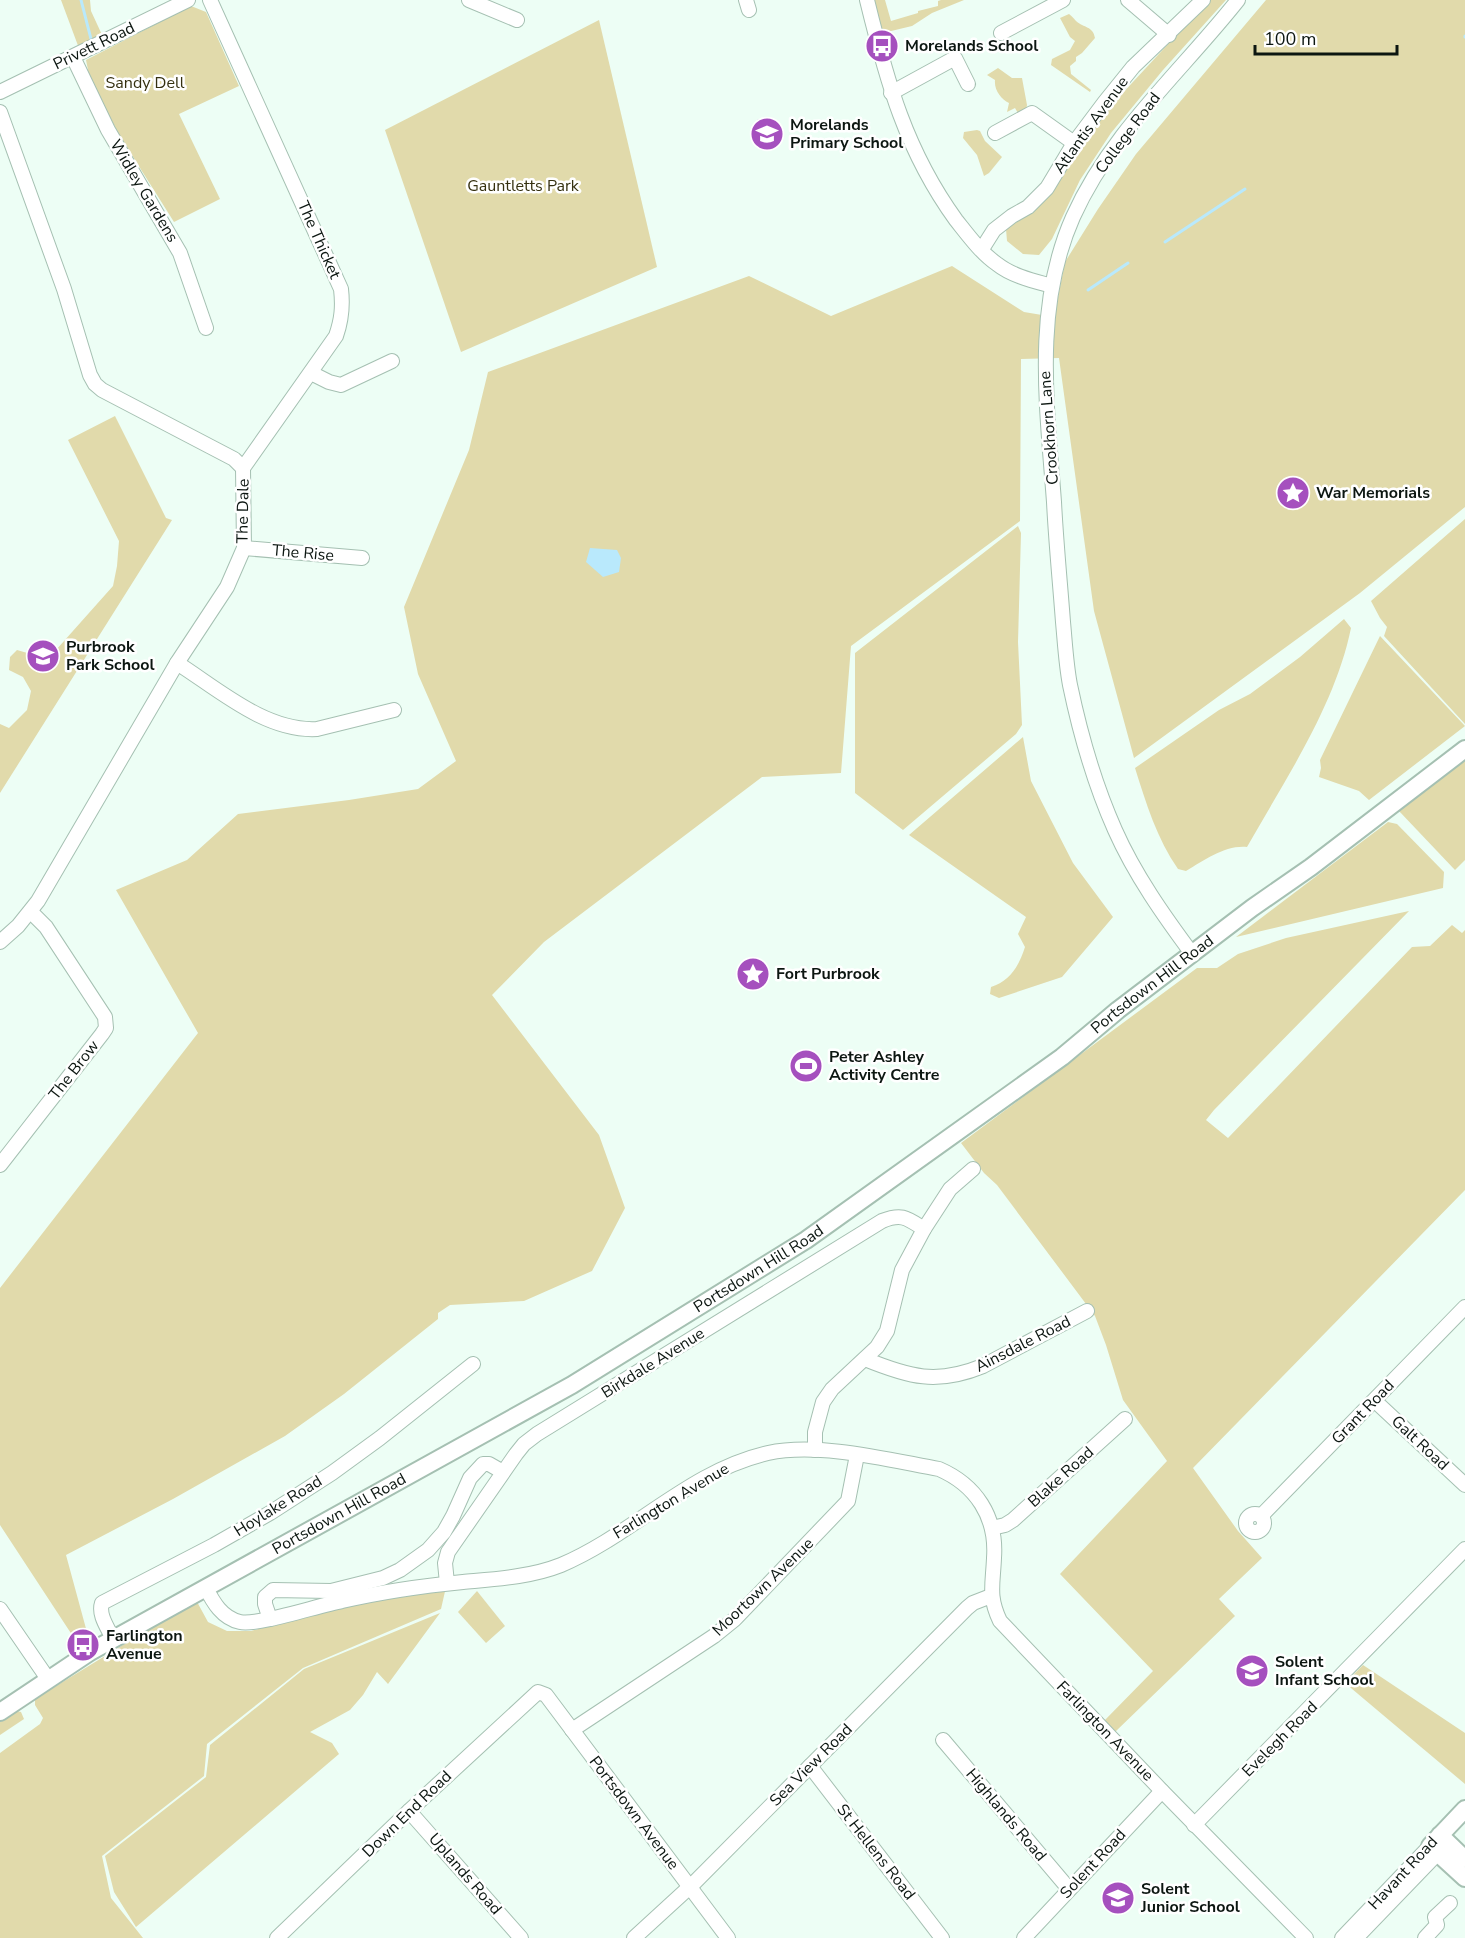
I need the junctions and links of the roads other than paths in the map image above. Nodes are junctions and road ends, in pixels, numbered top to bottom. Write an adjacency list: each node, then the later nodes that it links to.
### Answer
1 (188, 0): 12 (street, Privett Road)
2 (210, 0): 23 (street, The Thicket)
3 (469, 0): 9 (street)
4 (867, 0): 15 (street)
5 (1063, 0): 10 (street)
6 (1128, 0): 11 (street)
7 (1203, 0): 11 (street, Atlantis Avenue)
8 (1238, 0): 20 (street, College Road)
9 (517, 20)
10 (1001, 33)
11 (1169, 35): 18 (street, Atlantis Avenue)
12 (73, 57): 14 (street, Privett Road); 21 (street, Widley Gardens)
13 (968, 84): 15 (street)
14 (0, 92)
15 (891, 93): 19 (street)
16 (0, 112): 24 (street, The Dale)
17 (995, 133): 18 (street)
18 (1074, 144): 19 (street, Atlantis Avenue)
19 (982, 249): 20 (street)
20 (1052, 286): 32 (street, Crookhorn Lane)
21 (206, 328)
22 (392, 362): 23 (street)
23 (311, 373): 24 (street, The Thicket)
24 (243, 468): 25 (street, The Dale)
25 (244, 548): 26 (street, The Rise); 27 (street, The Dale)
26 (362, 558)
27 (177, 663): 28 (street); 30 (street, The Dale)
28 (393, 710)
29 (1465, 749): 32 (main road, Portsdown Hill Road)
30 (31, 912): 31 (street, The Dale); 33 (street, The Brow)
31 (0, 942)
32 (1193, 955): 50 (main road, Portsdown Hill Road)
33 (0, 1165)
34 (973, 1169): 35 (street)
35 (924, 1229): 38 (street); 44 (street, Birkdale Avenue)
36 (1465, 1308): 40 (street, Grant Road)
37 (1078, 1311): 38 (street, Ainsdale Road)
38 (865, 1359): 42 (street)
39 (474, 1364): 54 (street, Hoylake Road)
40 (1375, 1401): 45 (street, Galt Road); 46 (street, Grant Road)
41 (1125, 1419): 47 (street, Blake Road)
42 (815, 1450): 43 (street, Farlington Avenue); 49 (street, Farlington Avenue)
43 (857, 1455): 47 (street, Farlington Avenue); 58 (street, Moortown Avenue)
44 (503, 1472): 49 (street, Birkdale Avenue); 53 (street)
45 (1465, 1485)
46 (1261, 1516)
47 (993, 1528): 51 (street, Farlington Avenue)
48 (1465, 1549): 65 (street, Evelegh Road)
49 (447, 1583): 53 (street, Farlington Avenue)
50 (206, 1588): 53 (street, Farlington Avenue); 54 (main road, Portsdown Hill Road)
51 (991, 1596): 60 (street, Sea View Road); 61 (street, Farlington Avenue)
52 (0, 1609): 55 (street)
53 (270, 1619)
54 (113, 1639): 55 (main road, Portsdown Hill Road)
55 (48, 1679): 57 (main road, Portsdown Hill Road)
56 (538, 1692): 58 (street, Portsdown Avenue); 63 (street, Down End Road)
57 (0, 1712)
58 (572, 1730): 69 (street, Portsdown Avenue)
59 (942, 1740): 70 (street, Highlands Road)
60 (810, 1766): 69 (street, Sea View Road); 76 (street, St Hellens Road)
61 (1162, 1791): 65 (street, Farlington Avenue); 70 (street, Solent Road)
62 (1465, 1809): 66 (main road, Havant Road)
63 (410, 1811): 72 (street, Down End Road); 73 (street, Uplands Road)
64 (1465, 1824): 66 (main road, Havant Road)
65 (1194, 1825): 78 (street, Farlington Avenue)
66 (1439, 1844): 67 (main road); 68 (main road); 79 (street, Havant Road); 80 (street, Havant Road)
67 (1465, 1859)
68 (1465, 1878)
69 (690, 1887): 74 (street, Sea View Road); 75 (street, Portsdown Avenue)
70 (1069, 1889): 77 (street, Solent Road)
71 (1450, 1903): 81 (street)
72 (277, 1938)
73 (521, 1938)
74 (634, 1938)
75 (728, 1938)
76 (942, 1938)
77 (1024, 1938)
78 (1306, 1938)
79 (1342, 1938)
80 (1356, 1938)
81 (1425, 1938)

